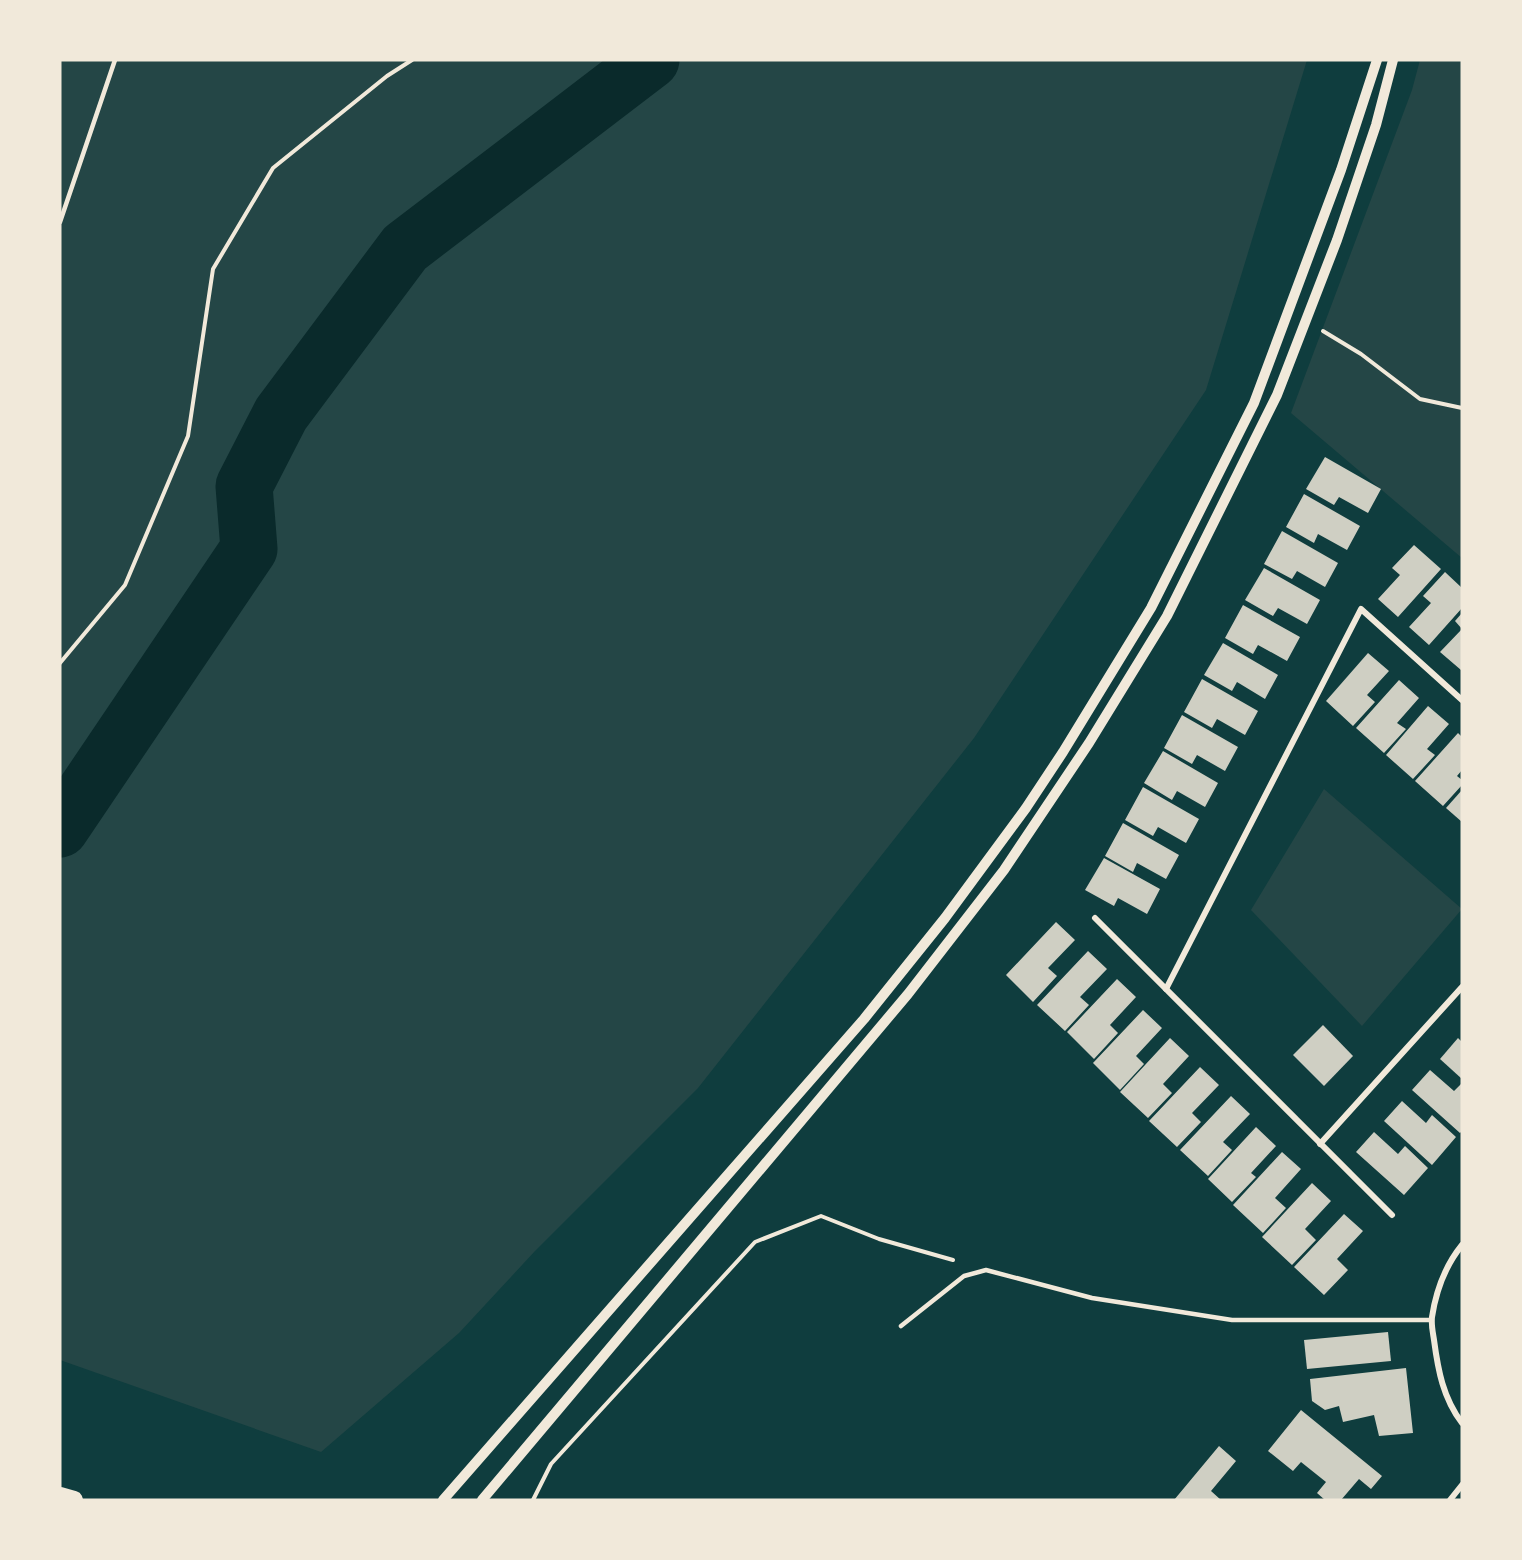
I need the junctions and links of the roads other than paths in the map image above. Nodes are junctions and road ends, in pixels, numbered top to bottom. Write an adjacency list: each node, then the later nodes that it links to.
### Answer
1 (115, 60): 4 (lane)
2 (1377, 60): 18 (street)
3 (1393, 60): 19 (street)
4 (60, 222)
5 (1462, 700): 8 (street)
6 (1095, 918): 8 (street)
7 (1462, 987): 9 (street)
8 (1166, 989): 9 (street)
9 (1320, 1144): 10 (street)
10 (1392, 1215)
11 (1462, 1245): 12 (street)
12 (1432, 1320): 13 (lane); 14 (street)
13 (902, 1326)
14 (1462, 1423)
15 (1462, 1485): 20 (street)
16 (60, 1496): 17 (highway)
17 (74, 1500)
18 (443, 1500)
19 (482, 1500)
20 (1450, 1500)

